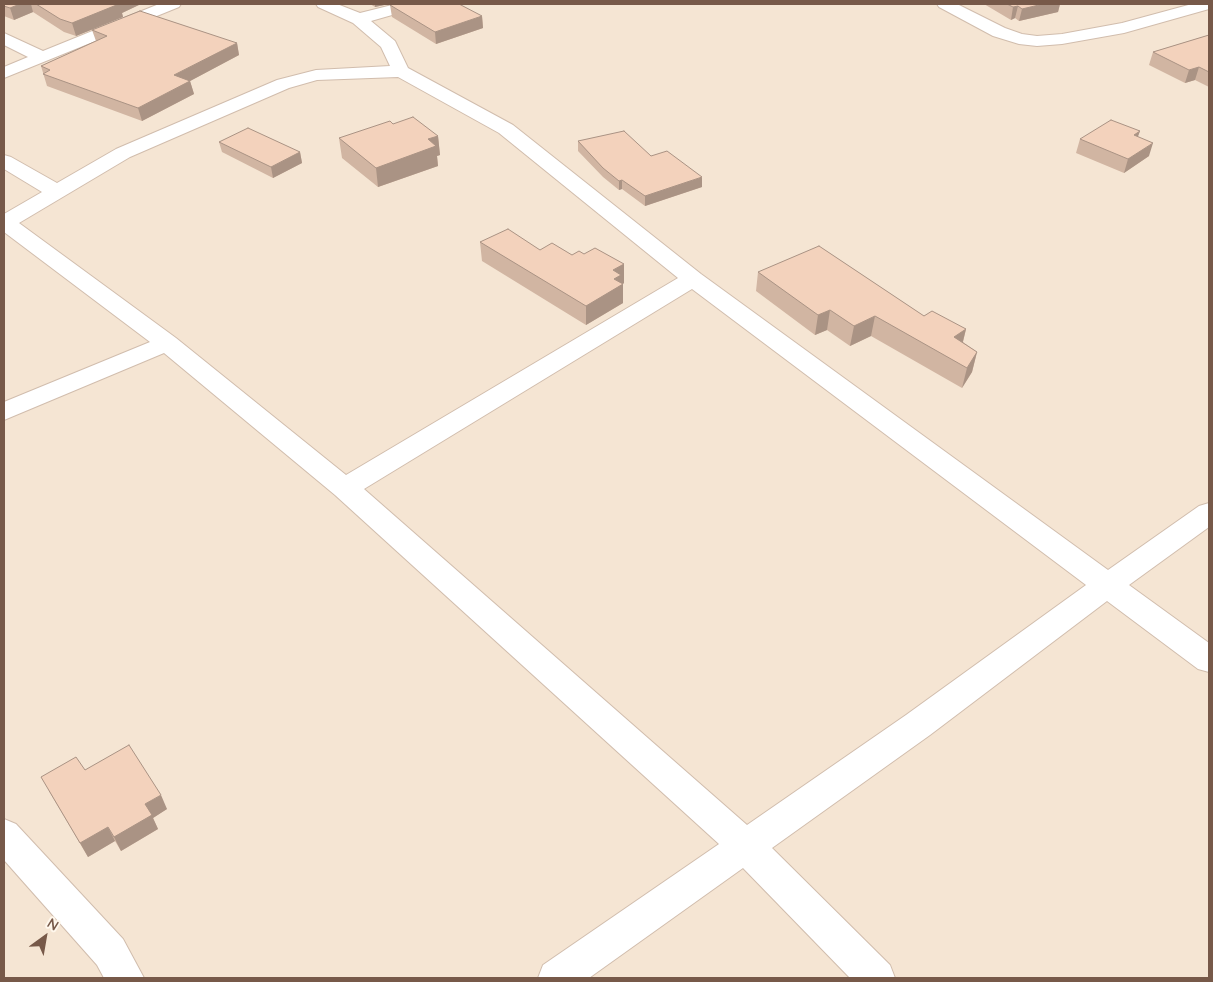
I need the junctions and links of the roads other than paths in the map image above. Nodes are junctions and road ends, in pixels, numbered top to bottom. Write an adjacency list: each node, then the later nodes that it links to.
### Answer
1 (173, 4): 8 (street)
2 (324, 4): 6 (street)
3 (414, 4): 6 (street)
4 (945, 4): 5 (street)
5 (1200, 5)
6 (359, 19): 9 (street)
7 (4, 38): 8 (street)
8 (42, 57): 10 (street)
9 (401, 70): 12 (street); 14 (street)
10 (4, 73)
11 (4, 161): 12 (street)
12 (58, 192): 13 (street)
13 (4, 223): 15 (street)
14 (693, 279): 17 (street); 19 (street)
15 (167, 343): 16 (street); 17 (street)
16 (4, 412)
17 (345, 488): 22 (street)
18 (1209, 513): 19 (street)
19 (1106, 586): 20 (street); 22 (street)
20 (1209, 660)
21 (4, 835): 23 (street)
22 (746, 846): 24 (street); 25 (street)
23 (125, 978)
24 (557, 978)
25 (876, 978)

